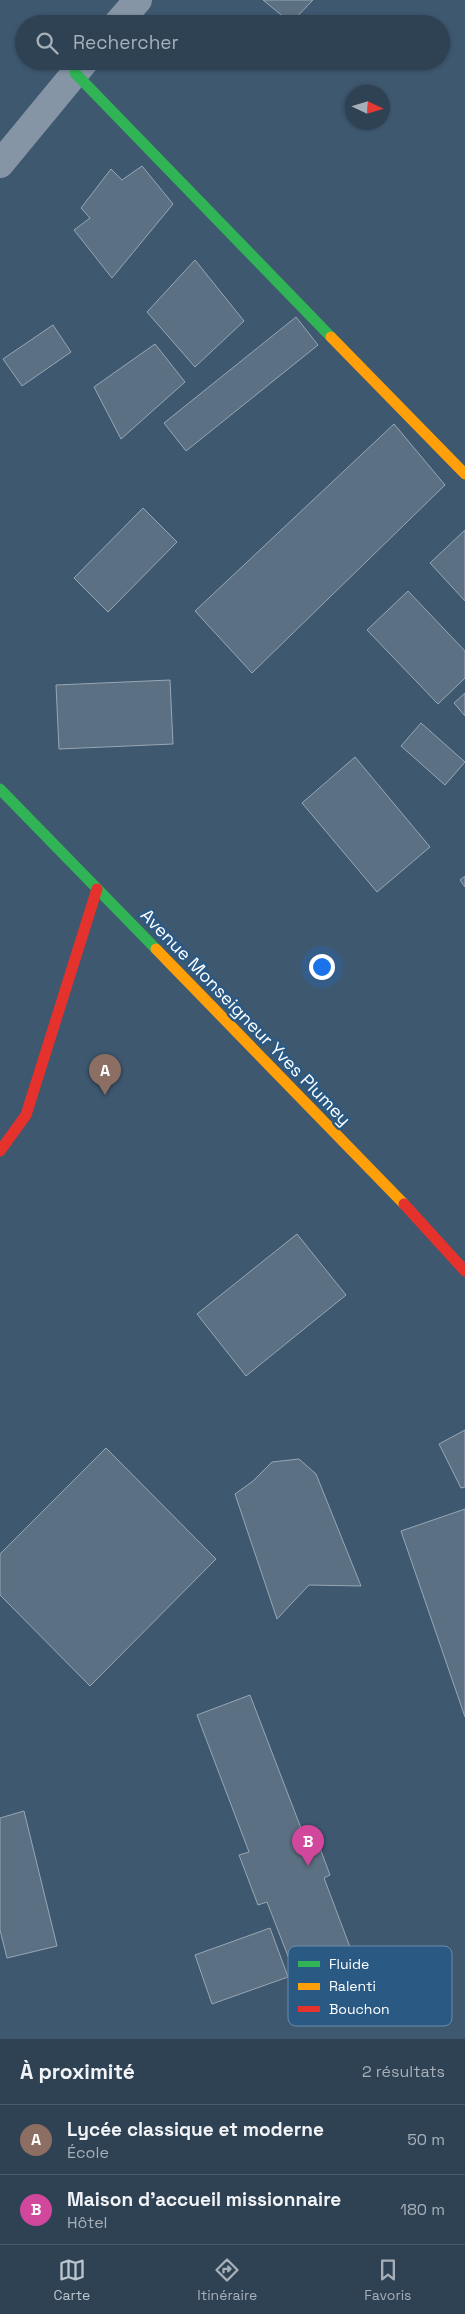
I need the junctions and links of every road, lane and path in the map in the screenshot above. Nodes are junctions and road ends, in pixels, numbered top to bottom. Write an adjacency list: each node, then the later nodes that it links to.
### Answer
1 (138, 0): 2 (street)
2 (125, 15)
3 (78, 70): 5 (street)
4 (83, 70): 6 (street)
5 (0, 164)
6 (465, 474)
7 (0, 789): 8 (street, Avenue Monseigneur Yves Plumey)
8 (97, 888): 9 (street); 10 (street, Avenue Monseigneur Yves Plumey)
9 (0, 1151)
10 (465, 1270)

